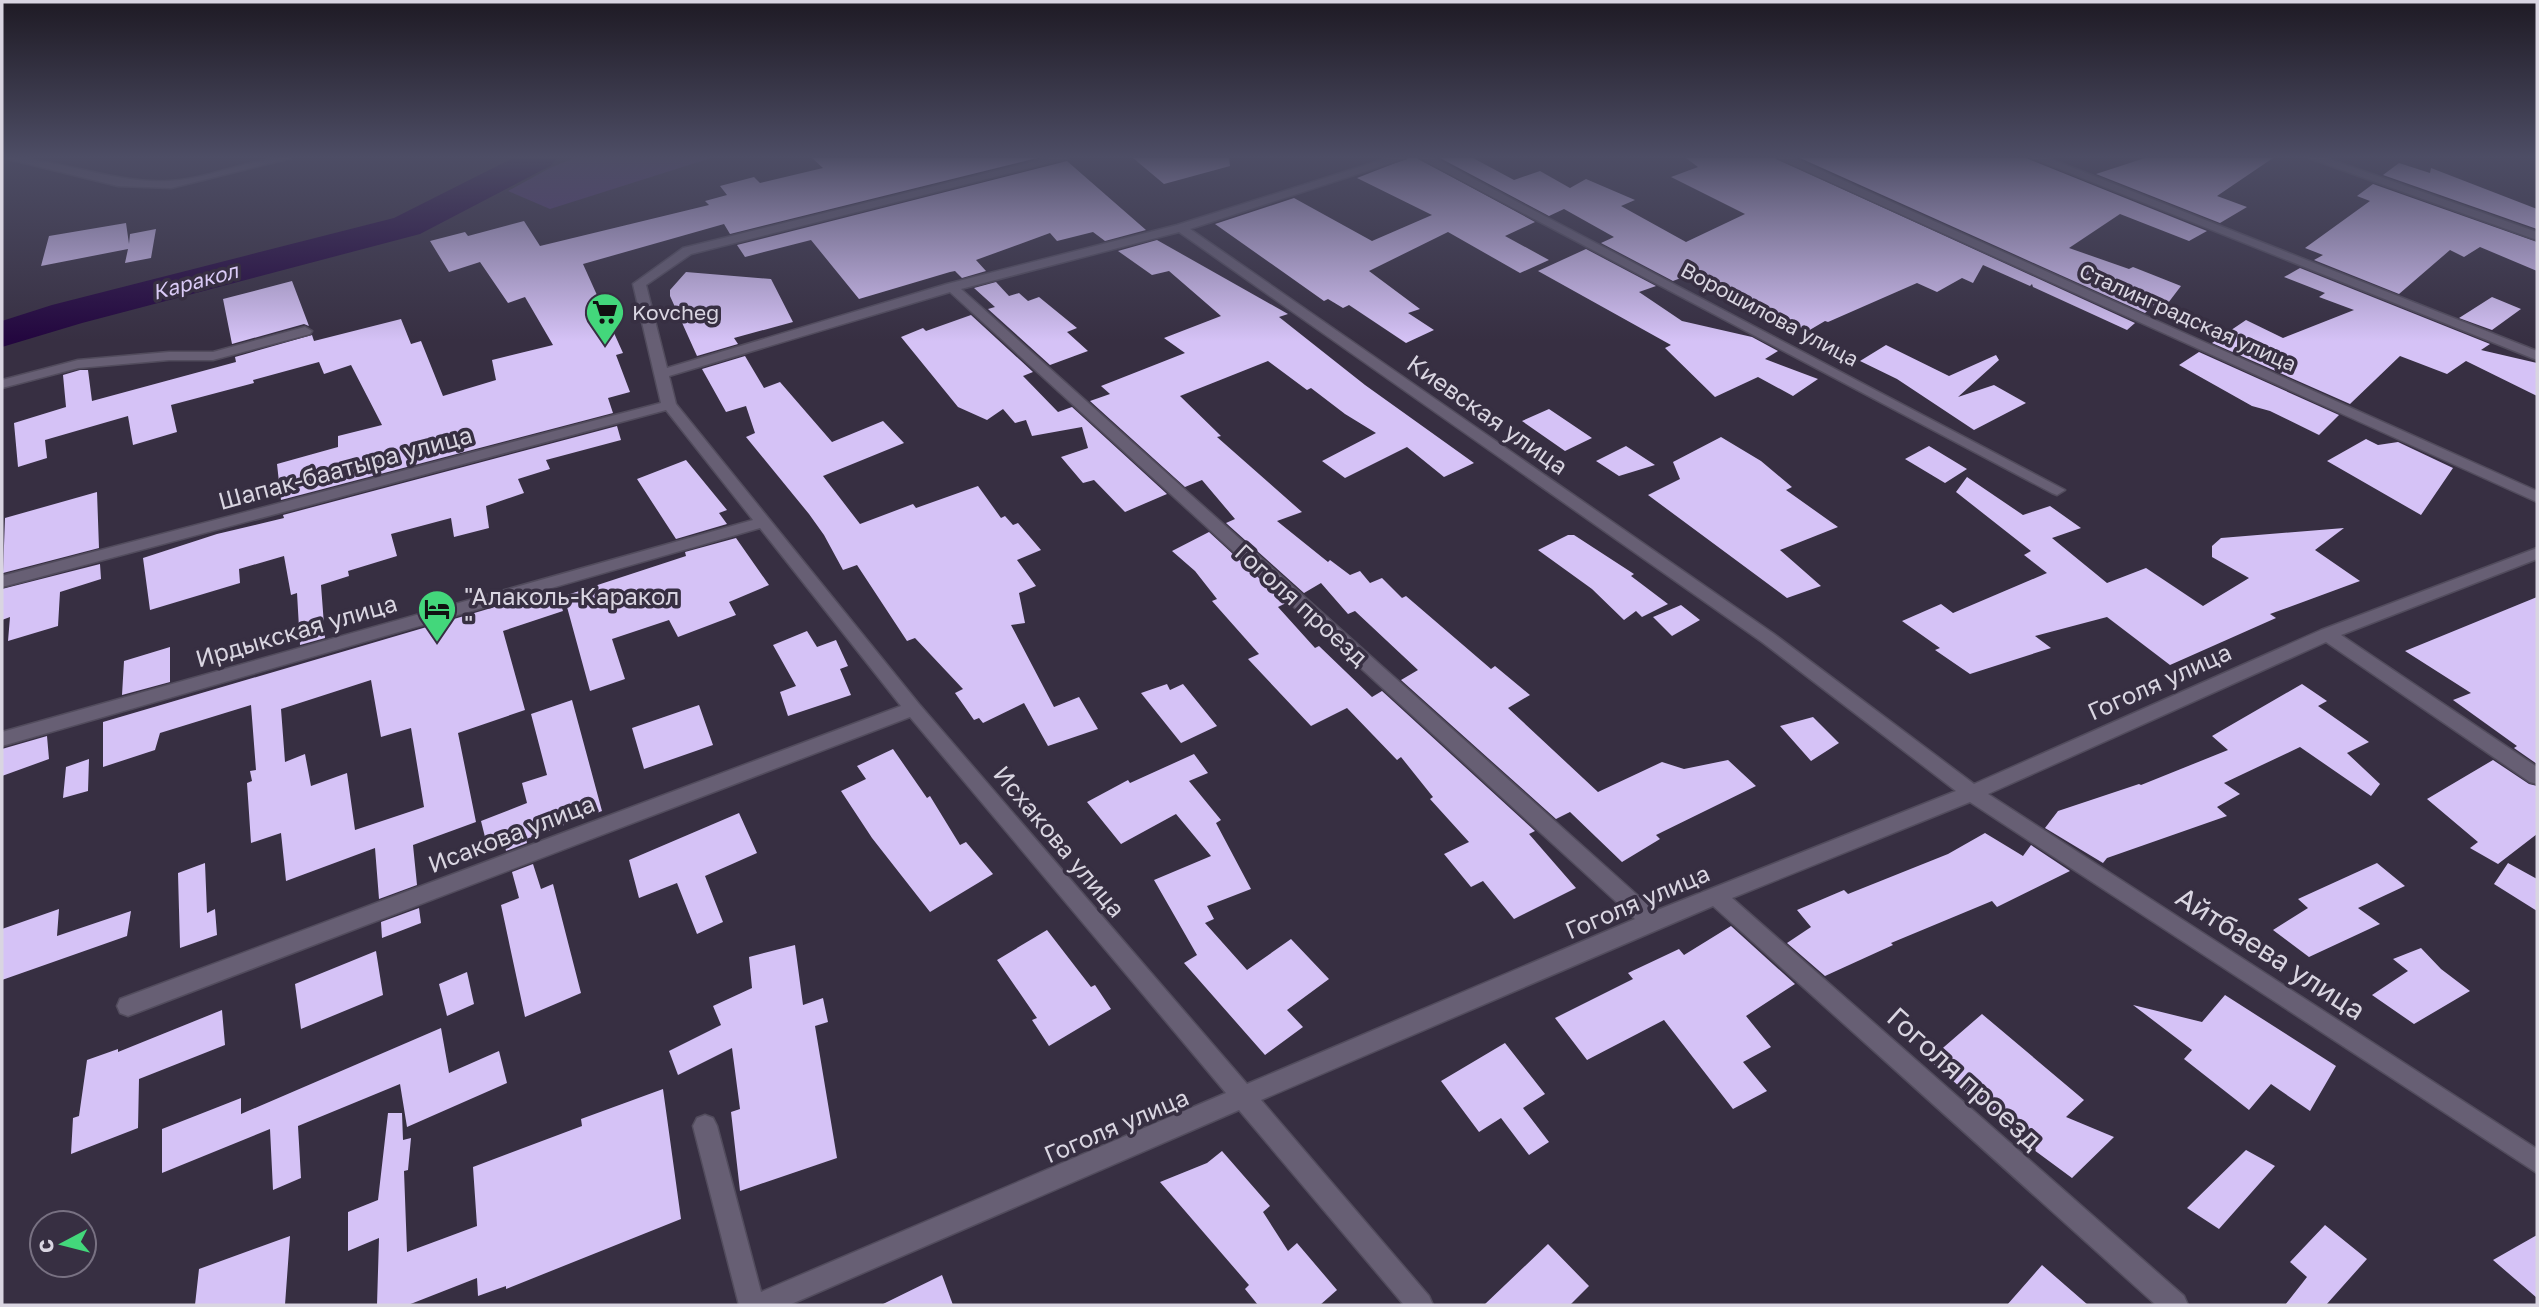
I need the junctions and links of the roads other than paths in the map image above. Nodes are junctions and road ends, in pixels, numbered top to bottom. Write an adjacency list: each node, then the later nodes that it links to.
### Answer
1 (816, 219): 12 (street)
2 (1209, 219): 7 (street)
3 (1541, 219): 15 (street, Ворошилова улица)
4 (1919, 219): 16 (street, Сталинградская улица)
5 (2192, 219): 11 (street)
6 (2489, 219): 8 (street)
7 (1181, 228): 9 (street); 24 (street, Киевская улица)
8 (2537, 236)
9 (952, 288): 12 (street); 26 (street, Гоголя проезд)
10 (305, 331): 13 (street)
11 (2537, 356)
12 (661, 374): 14 (street)
13 (2, 384)
14 (669, 405): 17 (street, Исхакова улица); 19 (street, Шапак-баатыра улица)
15 (2057, 490)
16 (2537, 497)
17 (764, 522): 21 (street, Исхакова улица); 22 (street, Ирдыкская улица)
18 (2537, 553): 20 (street, Гоголя улица)
19 (2, 581)
20 (2327, 634): 23 (street); 24 (street, Гоголя улица)
21 (913, 709): 27 (street, Исакова улица); 28 (street, Исхакова улица)
22 (2, 738)
23 (2537, 777)
24 (1972, 793): 25 (street, Гоголя улица); 30 (street, Айтбаева улица)
25 (1716, 896): 26 (street, Гоголя улица); 34 (street, Гоголя проезд)
26 (1652, 921): 28 (street, Гоголя улица)
27 (128, 1006)
28 (1244, 1098): 32 (street, Гоголя улица); 33 (street, Исхакова улица)
29 (705, 1126): 31 (street)
30 (2537, 1162)
31 (752, 1305)
32 (760, 1305)
33 (1420, 1305)
34 (2175, 1305)

